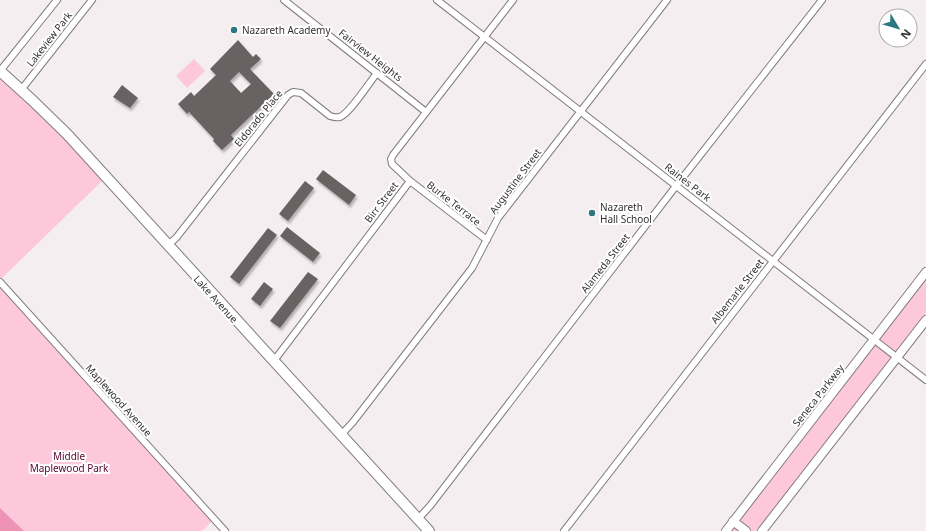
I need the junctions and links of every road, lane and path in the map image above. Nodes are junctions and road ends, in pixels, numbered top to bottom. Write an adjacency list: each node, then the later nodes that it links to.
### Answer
1 (57, 0): 10 (street, Lakeview Park)
2 (92, 0): 12 (street, Lakeview Park)
3 (284, 0): 11 (street, Fairview Heights)
4 (437, 0): 8 (street, Raines Park)
5 (513, 0): 8 (street, Birr Street)
6 (667, 0): 14 (street, Augustine Street)
7 (822, 0): 16 (street, Alameda Street)
8 (485, 37): 13 (street, Birr Street); 14 (street, Raines Park)
9 (926, 64): 19 (street, Albemarle Street)
10 (0, 71): 12 (main road, Lake Avenue)
11 (377, 73): 13 (street, Fairview Heights); 18 (street, Eldorado Place)
12 (21, 90): 18 (main road, Lake Avenue)
13 (426, 112): 15 (street, Birr Street)
14 (581, 112): 16 (street, Raines Park); 17 (street, Augustine Street)
15 (410, 181): 17 (street, Burke Terrace); 25 (street, Birr Street)
16 (676, 186): 19 (street, Raines Park); 28 (street, Alameda Street)
17 (487, 240): 27 (street, Augustine Street)
18 (168, 246): 25 (main road, Lake Avenue)
19 (773, 261): 23 (street, Raines Park); 32 (street, Albemarle Street)
20 (926, 272): 23 (street, Seneca Parkway)
21 (0, 282): 30 (street, Maplewood Avenue)
22 (926, 320): 24 (street)
23 (873, 339): 24 (street, Raines Park); 29 (street, Seneca Parkway)
24 (897, 358): 26 (street, Raines Park); 35 (street)
25 (273, 362): 27 (main road, Lake Avenue)
26 (926, 380)
27 (341, 435): 28 (main road, Lake Avenue)
28 (418, 519): 31 (main road, Lake Avenue)
29 (733, 521): 33 (street, Seneca Parkway); 34 (street)
30 (225, 531)
31 (429, 531)
32 (564, 531)
33 (726, 531)
34 (746, 531)
35 (762, 531)

